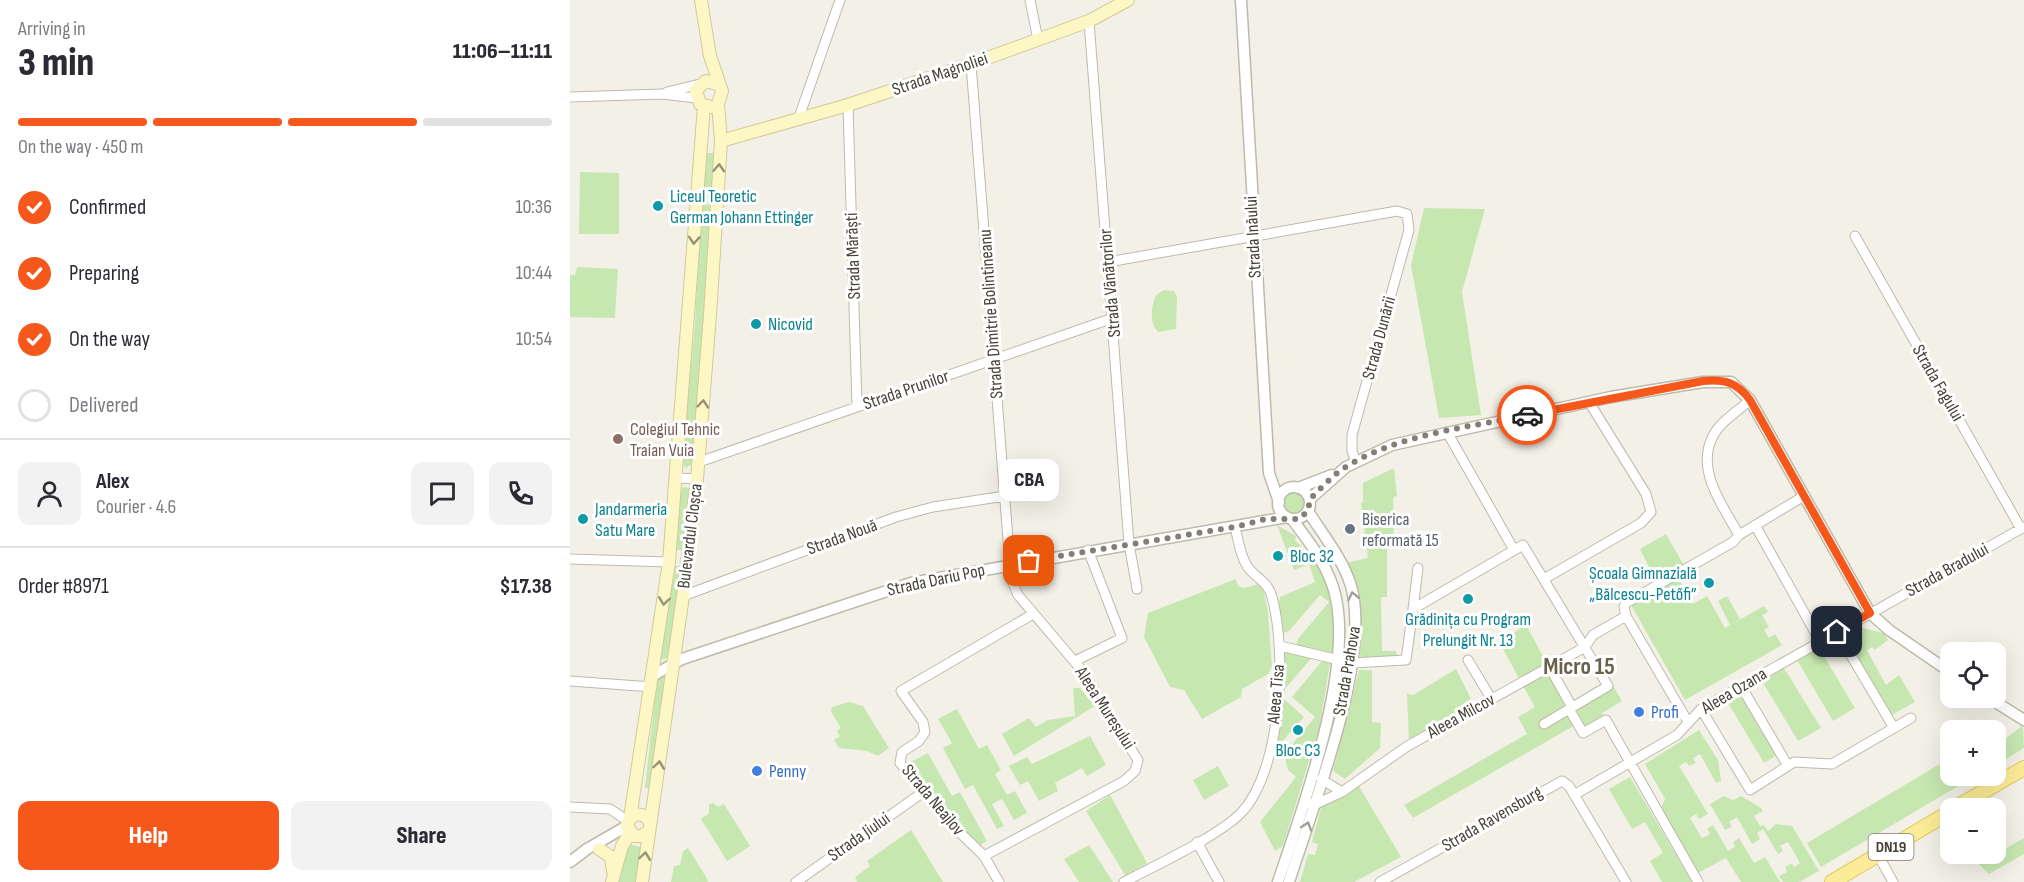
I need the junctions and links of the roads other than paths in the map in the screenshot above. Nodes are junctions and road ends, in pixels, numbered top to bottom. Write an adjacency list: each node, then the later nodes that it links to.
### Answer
1 (701, 0): 8 (main road, Bulevardul Cloșca)
2 (840, 0): 17 (street)
3 (1030, 0): 7 (street)
4 (1128, 0): 6 (main road, Strada Magnoliei)
5 (1241, 0): 20 (street, Strada Inăului)
6 (1089, 21): 7 (main road, Strada Magnoliei); 22 (street, Strada Vânătorilor)
7 (1038, 40): 9 (main road, Strada Magnoliei)
8 (710, 56): 10 (main road, Bulevardul Cloșca); 11 (main road, Bulevardul Cloșca)
9 (971, 64): 14 (main road, Strada Magnoliei); 24 (street, Strada Dimitrie Bolintineanu)
10 (702, 83): 11 (main road); 12 (street); 15 (main road, Bulevardul Cloșca)
11 (717, 84): 16 (main road, Bulevardul Cloșca)
12 (662, 94): 13 (street); 15 (street)
13 (570, 97)
14 (848, 105): 17 (main road, Strada Magnoliei); 27 (street, Strada Mărăști)
15 (700, 106): 16 (main road); 19 (main road); 33 (main road, Bulevardul Cloșca, one-way to 33)
16 (718, 110): 18 (main road); 19 (main road, Bulevardul Cloșca)
17 (798, 120): 18 (main road, Strada Magnoliei)
18 (747, 134): 19 (main road, Strada Magnoliei)
19 (721, 141): 29 (main road, Bulevardul Cloșca, one-way to 19)
20 (1253, 237): 22 (street); 30 (street, Strada Dunării); 32 (street, Strada Inăului)
21 (1855, 237): 45 (street, Strada Fagului)
22 (1108, 262): 23 (street, Strada Vânătorilor)
23 (1113, 318): 24 (street, Strada Prunilor); 47 (street, Strada Vânătorilor)
24 (996, 359): 27 (street, Strada Prunilor); 36 (street, Strada Dimitrie Bolintineanu)
25 (1750, 400): 26 (street); 37 (street); 46 (street)
26 (1589, 402): 28 (street); 54 (street)
27 (858, 406): 29 (street, Strada Prunilor)
28 (1447, 432): 30 (street); 49 (street)
29 (699, 462): 34 (main road, Bulevardul Cloșca)
30 (1356, 462): 31 (street)
31 (1338, 472): 35 (street); 38 (street)
32 (1269, 473): 35 (street); 39 (street, Strada Inăului)
33 (678, 478): 34 (street); 51 (main road, Bulevardul Cloșca)
34 (697, 479): 56 (main road, Bulevardul Cloșca)
35 (1293, 488): 38 (street); 39 (street)
36 (1005, 496): 52 (street, Strada Dimitrie Bolintineanu); 56 (street, Strada Nouă)
37 (1804, 496): 43 (street); 58 (street)
38 (1310, 499): 40 (street)
39 (1279, 505): 41 (street); 42 (street, Strada Dariu Pop)
40 (1308, 511): 41 (street); 69 (street, Strada Prahova, one-way to 40)
41 (1289, 518): 42 (street, Strada Dariu Pop); 65 (street, Strada Prahova)
42 (1266, 519): 44 (street, Strada Dariu Pop)
43 (1755, 525): 46 (street); 62 (street)
44 (1235, 527): 47 (street, Strada Dariu Pop); 63 (street, Aleea Tisa)
45 (2022, 528): 58 (street, Strada Bradului)
46 (1739, 535): 60 (street)
47 (1129, 544): 48 (street, Strada Dariu Pop); 55 (street, Strada Vânătorilor)
48 (1088, 550): 52 (street, Strada Dariu Pop); 67 (street)
49 (1514, 550): 54 (street); 57 (street)
50 (570, 559): 51 (street)
51 (669, 562): 73 (main road, Bulevardul Cloșca, one-way to 73)
52 (1010, 565): 59 (street, Aleea Mureșului); 68 (street, Strada Dariu Pop)
53 (1418, 568): 57 (street)
54 (1544, 579): 64 (street)
55 (1137, 589)
56 (683, 596): 68 (main road, Bulevardul Cloșca)
57 (1413, 609): 69 (street)
58 (1870, 613): 61 (street, Aleea Ozana); 70 (street)
59 (1033, 614): 67 (street, Aleea Mureșului); 89 (street, Strada Neajlov)
60 (1626, 616): 64 (street, Aleea Milcov); 81 (street)
61 (1837, 632): 62 (street, Aleea Ozana); 83 (street)
62 (1820, 641): 74 (street, Aleea Ozana)
63 (1280, 646): 65 (street); 97 (street, Aleea Tisa)
64 (1585, 647): 71 (street, Aleea Milcov); 76 (street)
65 (1338, 658): 69 (street); 92 (street, Strada Prahova)
66 (1468, 660): 75 (street)
67 (1075, 661): 100 (street, Aleea Mureșului)
68 (675, 662): 73 (street, Strada Dariu Pop); 96 (main road, Bulevardul Cloșca, one-way to 68)
69 (1352, 663): 87 (street, Strada Prahova)
70 (1940, 665)
71 (1550, 668): 75 (street, Aleea Milcov); 76 (street)
72 (570, 681): 73 (street)
73 (653, 681): 95 (main road, Bulevardul Cloșca)
74 (1741, 686): 78 (street, Aleea Ozana); 85 (street)
75 (1492, 700): 88 (street, Aleea Milcov)
76 (1570, 708): 82 (street); 84 (street)
77 (2005, 708): 80 (street)
78 (1701, 709): 81 (street, Aleea Ozana); 85 (street)
79 (1911, 718): 83 (street)
80 (2024, 720)
81 (1688, 722): 84 (street, Aleea Ozana)
82 (1544, 724)
83 (1894, 728): 85 (street)
84 (1631, 762): 90 (street, Aleea Ozana); 112 (street)
85 (1788, 766)
86 (2024, 768): 91 (main road)
87 (1322, 779): 88 (street); 92 (street, Strada Prahova)
88 (1342, 792): 92 (street, Aleea Milcov)
89 (922, 793): 100 (street, Strada Neajlov); 104 (street, Strada Jiului)
90 (1574, 795): 110 (street, Strada Ravensburg); 111 (street)
91 (1972, 798)
92 (1309, 804): 108 (street, Strada Prahova); 109 (street, Strada Prahova, one-way to 92)
93 (570, 807): 95 (street)
94 (1940, 818): 99 (main road, DN19)
95 (628, 824): 96 (main road); 96 (main road); 98 (street); 102 (main road, Bulevardul Cloșca)
96 (649, 826): 103 (main road, Bulevardul Cloșca, one-way to 96)
97 (1197, 842): 106 (street, Aleea Tisa); 107 (street)
98 (593, 849): 101 (street); 102 (main road)
99 (1878, 855): 113 (main road, DN19); 114 (street)
100 (984, 856): 105 (street, Strada Neajlov)
101 (570, 862)
102 (612, 878)
103 (642, 882)
104 (796, 882)
105 (999, 882)
106 (1124, 882)
107 (1219, 882)
108 (1278, 882)
109 (1289, 882)
110 (1380, 882)
111 (1626, 882)
112 (1698, 882)
113 (1832, 882)
114 (1893, 882)

